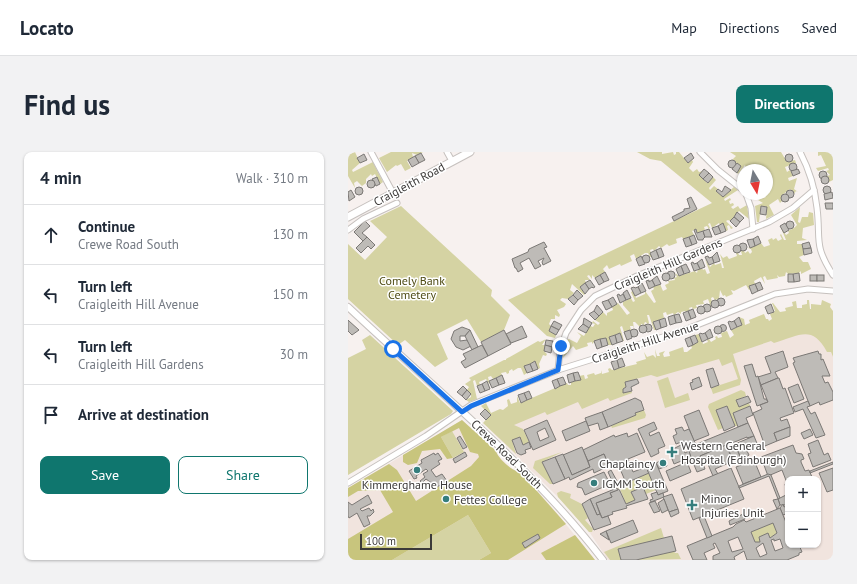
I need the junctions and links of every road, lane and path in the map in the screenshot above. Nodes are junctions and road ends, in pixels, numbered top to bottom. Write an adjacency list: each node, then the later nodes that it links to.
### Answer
1 (371, 152): 9 (street)
2 (447, 152): 6 (street)
3 (470, 152): 6 (main road, Craigleith Road)
4 (700, 152): 7 (street)
5 (800, 152): 8 (street)
6 (452, 161): 9 (main road, Craigleith Road)
7 (737, 185)
8 (814, 190): 13 (street, Craigleith Hill Gardens); 15 (street)
9 (393, 193): 12 (main road, Craigleith Road)
10 (748, 200): 13 (street)
11 (397, 203): 14 (street)
12 (348, 217)
13 (753, 229): 18 (street, Craigleith Hill Gardens)
14 (348, 230)
15 (833, 275)
16 (833, 291): 18 (street, Craigleith Hill Avenue)
17 (348, 307): 19 (street, Crewe Road South)
18 (558, 370): 19 (street, Craigleith Hill Avenue)
19 (462, 412): 20 (street, Craigleith Hill Avenue); 21 (street, Crewe Road South)
20 (348, 483)
21 (603, 560)

